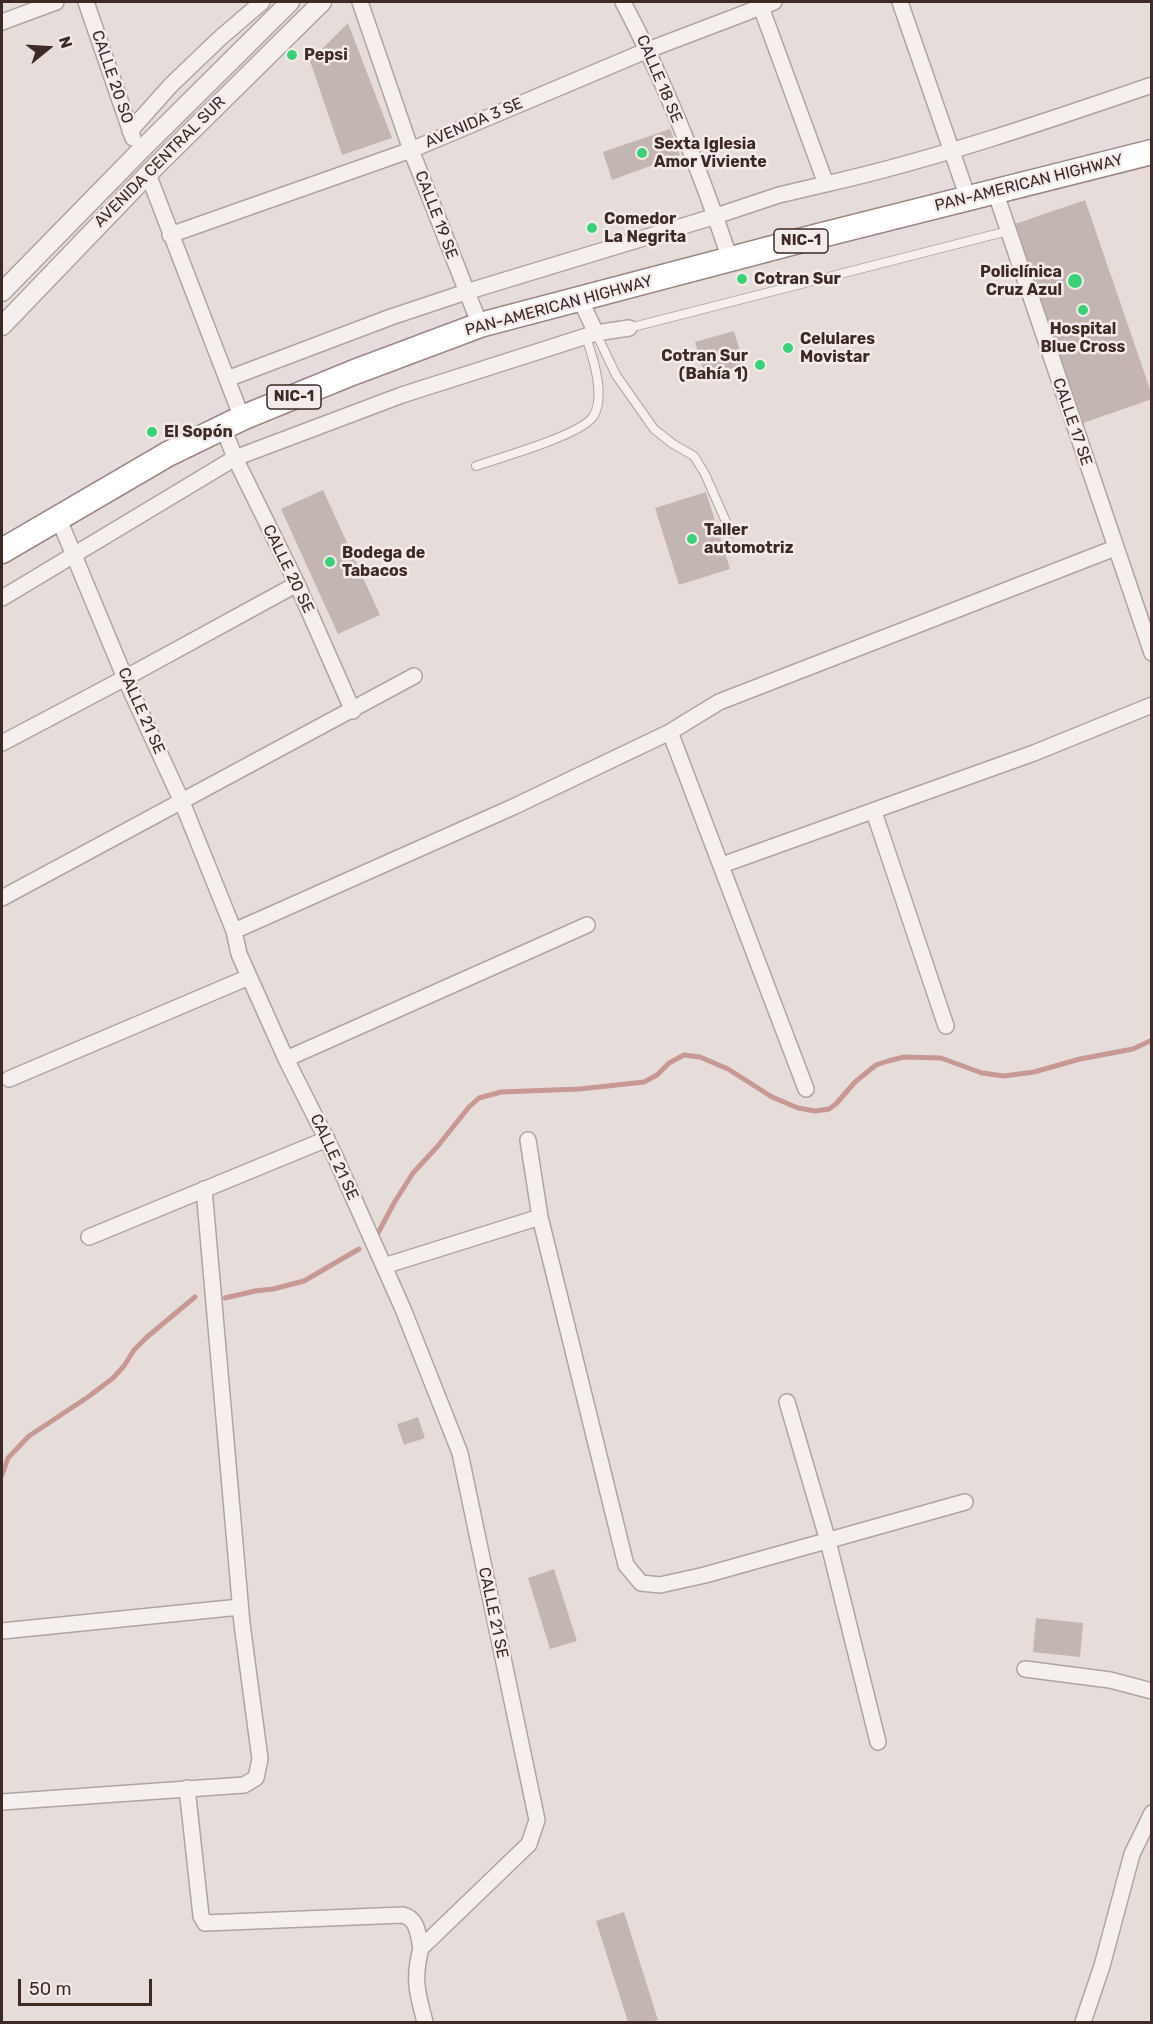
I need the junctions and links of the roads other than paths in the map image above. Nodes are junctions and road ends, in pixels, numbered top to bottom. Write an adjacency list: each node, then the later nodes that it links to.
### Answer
1 (56, 2): 10 (street)
2 (86, 2): 13 (street, CALLE 20 SO)
3 (262, 2): 13 (street)
4 (290, 2): 16 (street, AVENIDA CENTRAL SUR)
5 (322, 2): 18 (street, AVENIDA CENTRAL SUR)
6 (360, 2): 15 (street, CALLE 19 SE)
7 (623, 2): 11 (street, CALLE 18 SE)
8 (900, 2): 14 (street)
9 (768, 4): 11 (street, AVENIDA 3 SE); 19 (street)
10 (2, 22)
11 (648, 50): 15 (street, AVENIDA 3 SE); 22 (street, CALLE 18 SE)
12 (1152, 85): 14 (street)
13 (130, 131): 16 (street, CALLE 20 SO)
14 (951, 149): 19 (street); 21 (street)
15 (411, 150): 24 (street, AVENIDA 3 SE); 27 (street, CALLE 19 SE)
16 (139, 152): 26 (street, AVENIDA CENTRAL SUR)
17 (1152, 153): 20 (highway, PAN-AMERICAN HIGHWAY / NIC-1)
18 (148, 174): 24 (street, CALLE 20 SE); 30 (street, AVENIDA CENTRAL SUR)
19 (826, 184): 22 (street)
20 (995, 191): 21 (highway, PAN-AMERICAN HIGHWAY / NIC-1); 23 (street, CALLE 17 SE)
21 (968, 198): 25 (highway, PAN-AMERICAN HIGHWAY / NIC-1)
22 (716, 216): 25 (street, CALLE 18 SE); 27 (street)
23 (1008, 231): 31 (lane); 39 (street, CALLE 17 SE)
24 (170, 235): 33 (street, CALLE 20 SE)
25 (730, 259): 28 (highway, PAN-AMERICAN HIGHWAY / NIC-1)
26 (2, 292)
27 (466, 292): 29 (street, CALLE 19 SE); 33 (street)
28 (580, 299): 29 (highway, PAN-AMERICAN HIGHWAY / NIC-1); 32 (street)
29 (480, 325): 34 (highway, PAN-AMERICAN HIGHWAY / NIC-1)
30 (2, 326)
31 (630, 328): 32 (street)
32 (591, 335): 35 (street); 36 (lane); 38 (lane)
33 (227, 379): 34 (street, CALLE 20 SE)
34 (232, 422): 35 (street, CALLE 20 SE); 37 (highway, PAN-AMERICAN HIGHWAY / NIC-1)
35 (235, 458): 41 (street); 42 (street, CALLE 20 SE)
36 (476, 466)
37 (58, 518): 40 (highway, PAN-AMERICAN HIGHWAY / NIC-1); 41 (street, CALLE 21 SE)
38 (731, 533)
39 (1115, 548): 44 (street, CALLE 17 SE); 49 (street)
40 (2, 551)
41 (73, 554): 43 (street); 46 (street, CALLE 21 SE)
42 (297, 584): 46 (street); 48 (street, CALLE 20 SE)
43 (2, 598)
44 (1152, 653)
45 (414, 676): 48 (street)
46 (125, 678): 50 (street); 51 (street, CALLE 21 SE)
47 (1152, 705): 52 (street)
48 (353, 711): 51 (street)
49 (670, 732): 53 (street); 56 (street)
50 (2, 743)
51 (182, 802): 54 (street); 56 (street, CALLE 21 SE)
52 (874, 812): 53 (street); 58 (street)
53 (722, 865): 61 (street)
54 (2, 898)
55 (587, 925): 59 (street)
56 (234, 931): 57 (street, CALLE 21 SE)
57 (249, 977): 59 (street, CALLE 21 SE); 60 (street)
58 (946, 1026)
59 (286, 1059): 62 (street, CALLE 21 SE)
60 (9, 1079)
61 (806, 1089)
62 (327, 1139): 64 (street); 67 (street, CALLE 21 SE)
63 (528, 1140): 65 (street)
64 (204, 1189): 66 (street); 71 (street)
65 (540, 1217): 67 (street); 70 (street)
66 (89, 1237)
67 (384, 1266): 79 (street, CALLE 21 SE)
68 (787, 1402): 70 (street)
69 (965, 1502): 70 (street)
70 (828, 1541): 75 (street)
71 (240, 1607): 72 (street); 76 (street)
72 (2, 1630)
73 (1024, 1669): 74 (street)
74 (1152, 1691)
75 (878, 1742)
76 (187, 1788): 77 (street); 79 (street)
77 (2, 1802)
78 (1152, 1813): 81 (street)
79 (421, 1948): 80 (street)
80 (425, 2022)
81 (1083, 2022)

